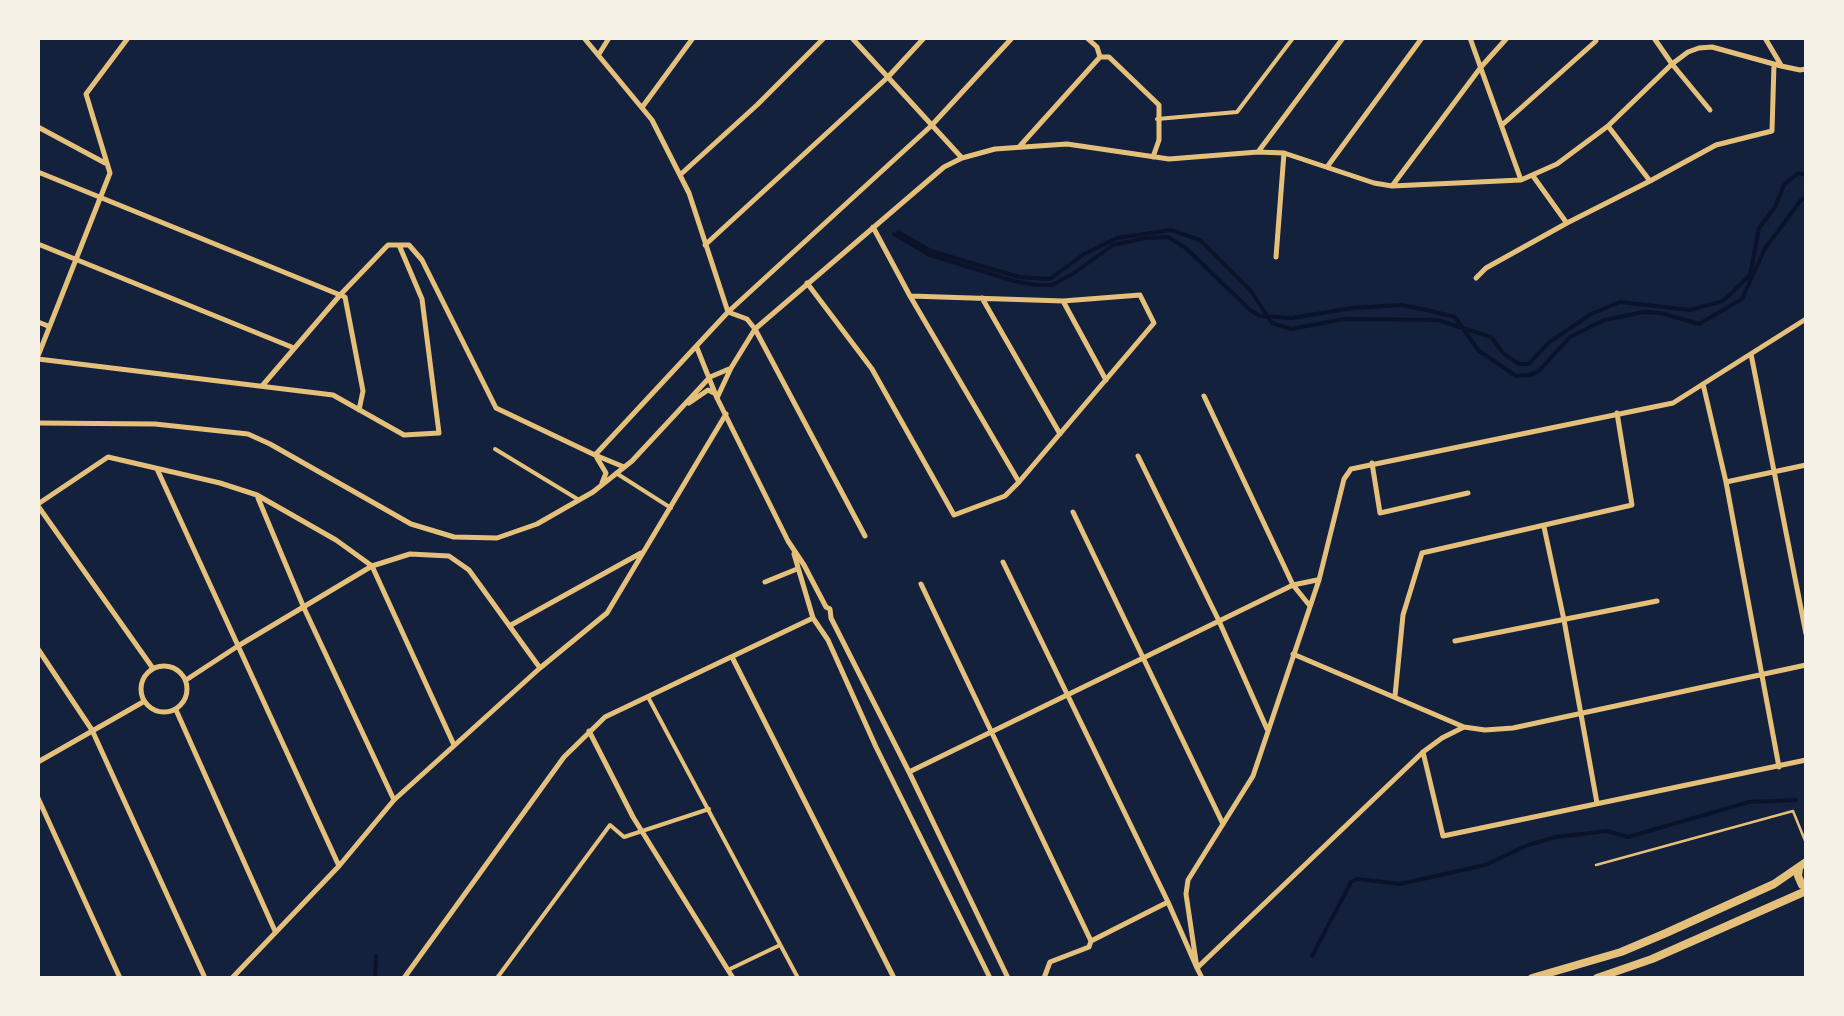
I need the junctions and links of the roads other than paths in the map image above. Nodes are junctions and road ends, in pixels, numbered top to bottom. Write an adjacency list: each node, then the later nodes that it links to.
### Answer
1 (128, 38): 37 (street)
2 (584, 38): 18 (street)
3 (610, 38): 18 (street)
4 (693, 38): 25 (street)
5 (824, 38): 40 (street)
6 (852, 38): 24 (street)
7 (924, 38): 24 (street)
8 (1012, 38): 29 (street)
9 (1087, 38): 19 (street)
10 (1293, 38): 27 (street)
11 (1343, 38): 33 (street)
12 (1422, 38): 38 (street)
13 (1470, 38): 22 (street)
14 (1507, 38): 22 (street)
15 (1654, 38): 20 (street)
16 (1765, 38): 21 (street)
17 (1596, 41): 28 (street)
18 (598, 54): 25 (street)
19 (1100, 57): 27 (street); 32 (street)
20 (1672, 64): 21 (street); 26 (street); 30 (street)
21 (1778, 65): 23 (street); 43 (street)
22 (1481, 68): 28 (street); 44 (street)
23 (1806, 68)
24 (888, 77): 29 (street); 50 (street)
25 (643, 106): 40 (street)
26 (1710, 110)
27 (1159, 118): 35 (street)
28 (1502, 125): 42 (street)
29 (932, 126): 36 (street); 59 (street)
30 (1608, 126): 41 (street); 43 (street)
31 (38, 127): 37 (street)
32 (1019, 147): 35 (street); 36 (street)
33 (1258, 152): 34 (street); 35 (street)
34 (1284, 153): 38 (street); 51 (street)
35 (1153, 157)
36 (962, 158): 47 (street)
37 (107, 164): 45 (street)
38 (1328, 167): 44 (street)
39 (38, 172): 45 (street)
40 (680, 175): 50 (street)
41 (1534, 176): 42 (street); 46 (street)
42 (1521, 180): 44 (street)
43 (1650, 181): 46 (street)
44 (1392, 186)
45 (101, 198): 52 (street); 55 (street)
46 (1566, 223): 53 (street)
47 (873, 227): 54 (street); 56 (street)
48 (38, 244): 52 (street)
49 (400, 245): 55 (street); 76 (street); 82 (street)
50 (705, 246): 59 (street)
51 (1276, 257)
52 (75, 260): 62 (street); 64 (street)
53 (1476, 278)
54 (808, 283): 63 (street); 90 (street)
55 (341, 294): 64 (street); 76 (street)
56 (910, 296): 57 (street); 90 (street)
57 (982, 298): 58 (street); 80 (street)
58 (1064, 301): 70 (street); 70 (street)
59 (728, 312): 63 (street); 65 (street)
60 (1806, 319): 66 (street)
61 (38, 322): 62 (street)
62 (48, 326): 67 (street)
63 (755, 329): 68 (street); 100 (street)
64 (294, 348): 72 (street)
65 (696, 348): 69 (street); 82 (street)
66 (1751, 354): 71 (street); 88 (street)
67 (38, 357): 72 (street)
68 (731, 368): 69 (street); 73 (street)
69 (710, 377): 73 (street); 75 (street)
70 (1106, 380): 80 (street)
71 (1703, 384): 77 (street); 91 (street)
72 (262, 386): 76 (street)
73 (717, 396): 75 (street); 78 (street)
74 (1204, 396): 109 (street)
75 (686, 404): 86 (street)
76 (359, 410)
77 (1617, 413): 84 (street); 99 (street)
78 (726, 414): 97 (street); 101 (street)
79 (38, 424): 95 (street)
80 (1060, 434): 90 (street)
81 (495, 449): 95 (street)
82 (594, 456): 86 (street); 92 (street)
83 (1138, 456): 117 (street)
84 (1372, 463): 93 (street); 106 (street)
85 (1806, 465): 88 (street)
86 (624, 467): 89 (street)
87 (157, 469): 94 (street); 96 (street); 122 (street)
88 (1775, 472): 91 (street); 120 (street)
89 (616, 473): 92 (street); 97 (street)
90 (1019, 482)
91 (1726, 482): 130 (street)
92 (601, 486): 95 (street)
93 (1468, 493)
94 (257, 495): 104 (street); 113 (street)
95 (579, 500)
96 (38, 505): 128 (street)
97 (671, 508): 102 (street)
98 (1073, 512): 126 (street)
99 (1544, 527): 116 (street); 133 (street)
100 (865, 536)
101 (793, 551): 105 (street); 112 (street)
102 (644, 552): 119 (street); 129 (street)
103 (1003, 562): 132 (street)
104 (372, 566): 113 (street); 119 (street); 143 (street)
105 (797, 569): 107 (street); 114 (street)
106 (1319, 580): 109 (street); 111 (street)
107 (765, 582)
108 (920, 584): 142 (street)
109 (1293, 585): 111 (street); 117 (street)
110 (1657, 601): 116 (street)
111 (1310, 606): 124 (street)
112 (826, 607): 114 (street); 115 (street)
113 (304, 608): 122 (street); 150 (street)
114 (813, 616): 118 (street); 125 (street)
115 (831, 618): 118 (street); 148 (street)
116 (1564, 620): 121 (street); 137 (street)
117 (1219, 621): 126 (street); 138 (street)
118 (819, 624): 174 (street)
119 (510, 625): 129 (street)
120 (1806, 634)
121 (1455, 641)
122 (238, 646): 131 (street); 157 (street)
123 (38, 649): 140 (street)
124 (1293, 654): 133 (street); 138 (street)
125 (732, 657): 134 (street); 173 (street)
126 (1143, 657): 132 (street); 153 (street)
127 (1806, 665): 130 (street)
128 (152, 667): 131 (street); 135 (street)
129 (540, 668): 143 (street)
130 (1761, 676): 137 (street); 147 (street)
131 (186, 680): 136 (street)
132 (1068, 694): 142 (street); 160 (street)
133 (1395, 696): 139 (street)
134 (648, 697): 141 (street); 152 (street)
135 (143, 702): 136 (street); 140 (street)
136 (176, 710): 161 (street)
137 (1581, 714): 139 (street); 151 (street)
138 (1267, 728): 153 (street)
139 (1464, 728): 144 (street)
140 (92, 730): 146 (street); 167 (street)
141 (590, 731): 154 (street); 169 (street)
142 (991, 732): 148 (street); 162 (street)
143 (454, 745): 150 (street)
144 (1422, 752): 151 (street); 164 (street)
145 (1806, 760): 147 (street)
146 (38, 762)
147 (1779, 766): 151 (street)
148 (909, 772): 175 (street)
149 (38, 798): 166 (street)
150 (394, 800): 157 (street)
151 (1597, 803)
152 (709, 809): 154 (street); 163 (street)
153 (1222, 824): 164 (street)
154 (642, 832): 165 (street); 170 (street)
155 (1806, 843): 158 (lane)
156 (1803, 865): 159 (main road); 178 (main road)
157 (339, 866): 161 (street)
158 (1596, 866)
159 (1806, 889): 179 (main road)
160 (1168, 902): 162 (street); 164 (street)
161 (276, 931): 168 (street)
162 (1090, 941): 176 (street)
163 (780, 946): 165 (street); 172 (street)
164 (1197, 968): 177 (street)
165 (728, 970): 171 (street)
166 (120, 978)
167 (205, 978)
168 (232, 978)
169 (404, 978)
170 (497, 978)
171 (733, 978)
172 (798, 978)
173 (894, 978)
174 (990, 978)
175 (1008, 978)
176 (1044, 978)
177 (1202, 978)
178 (1529, 978)
179 (1598, 978)

